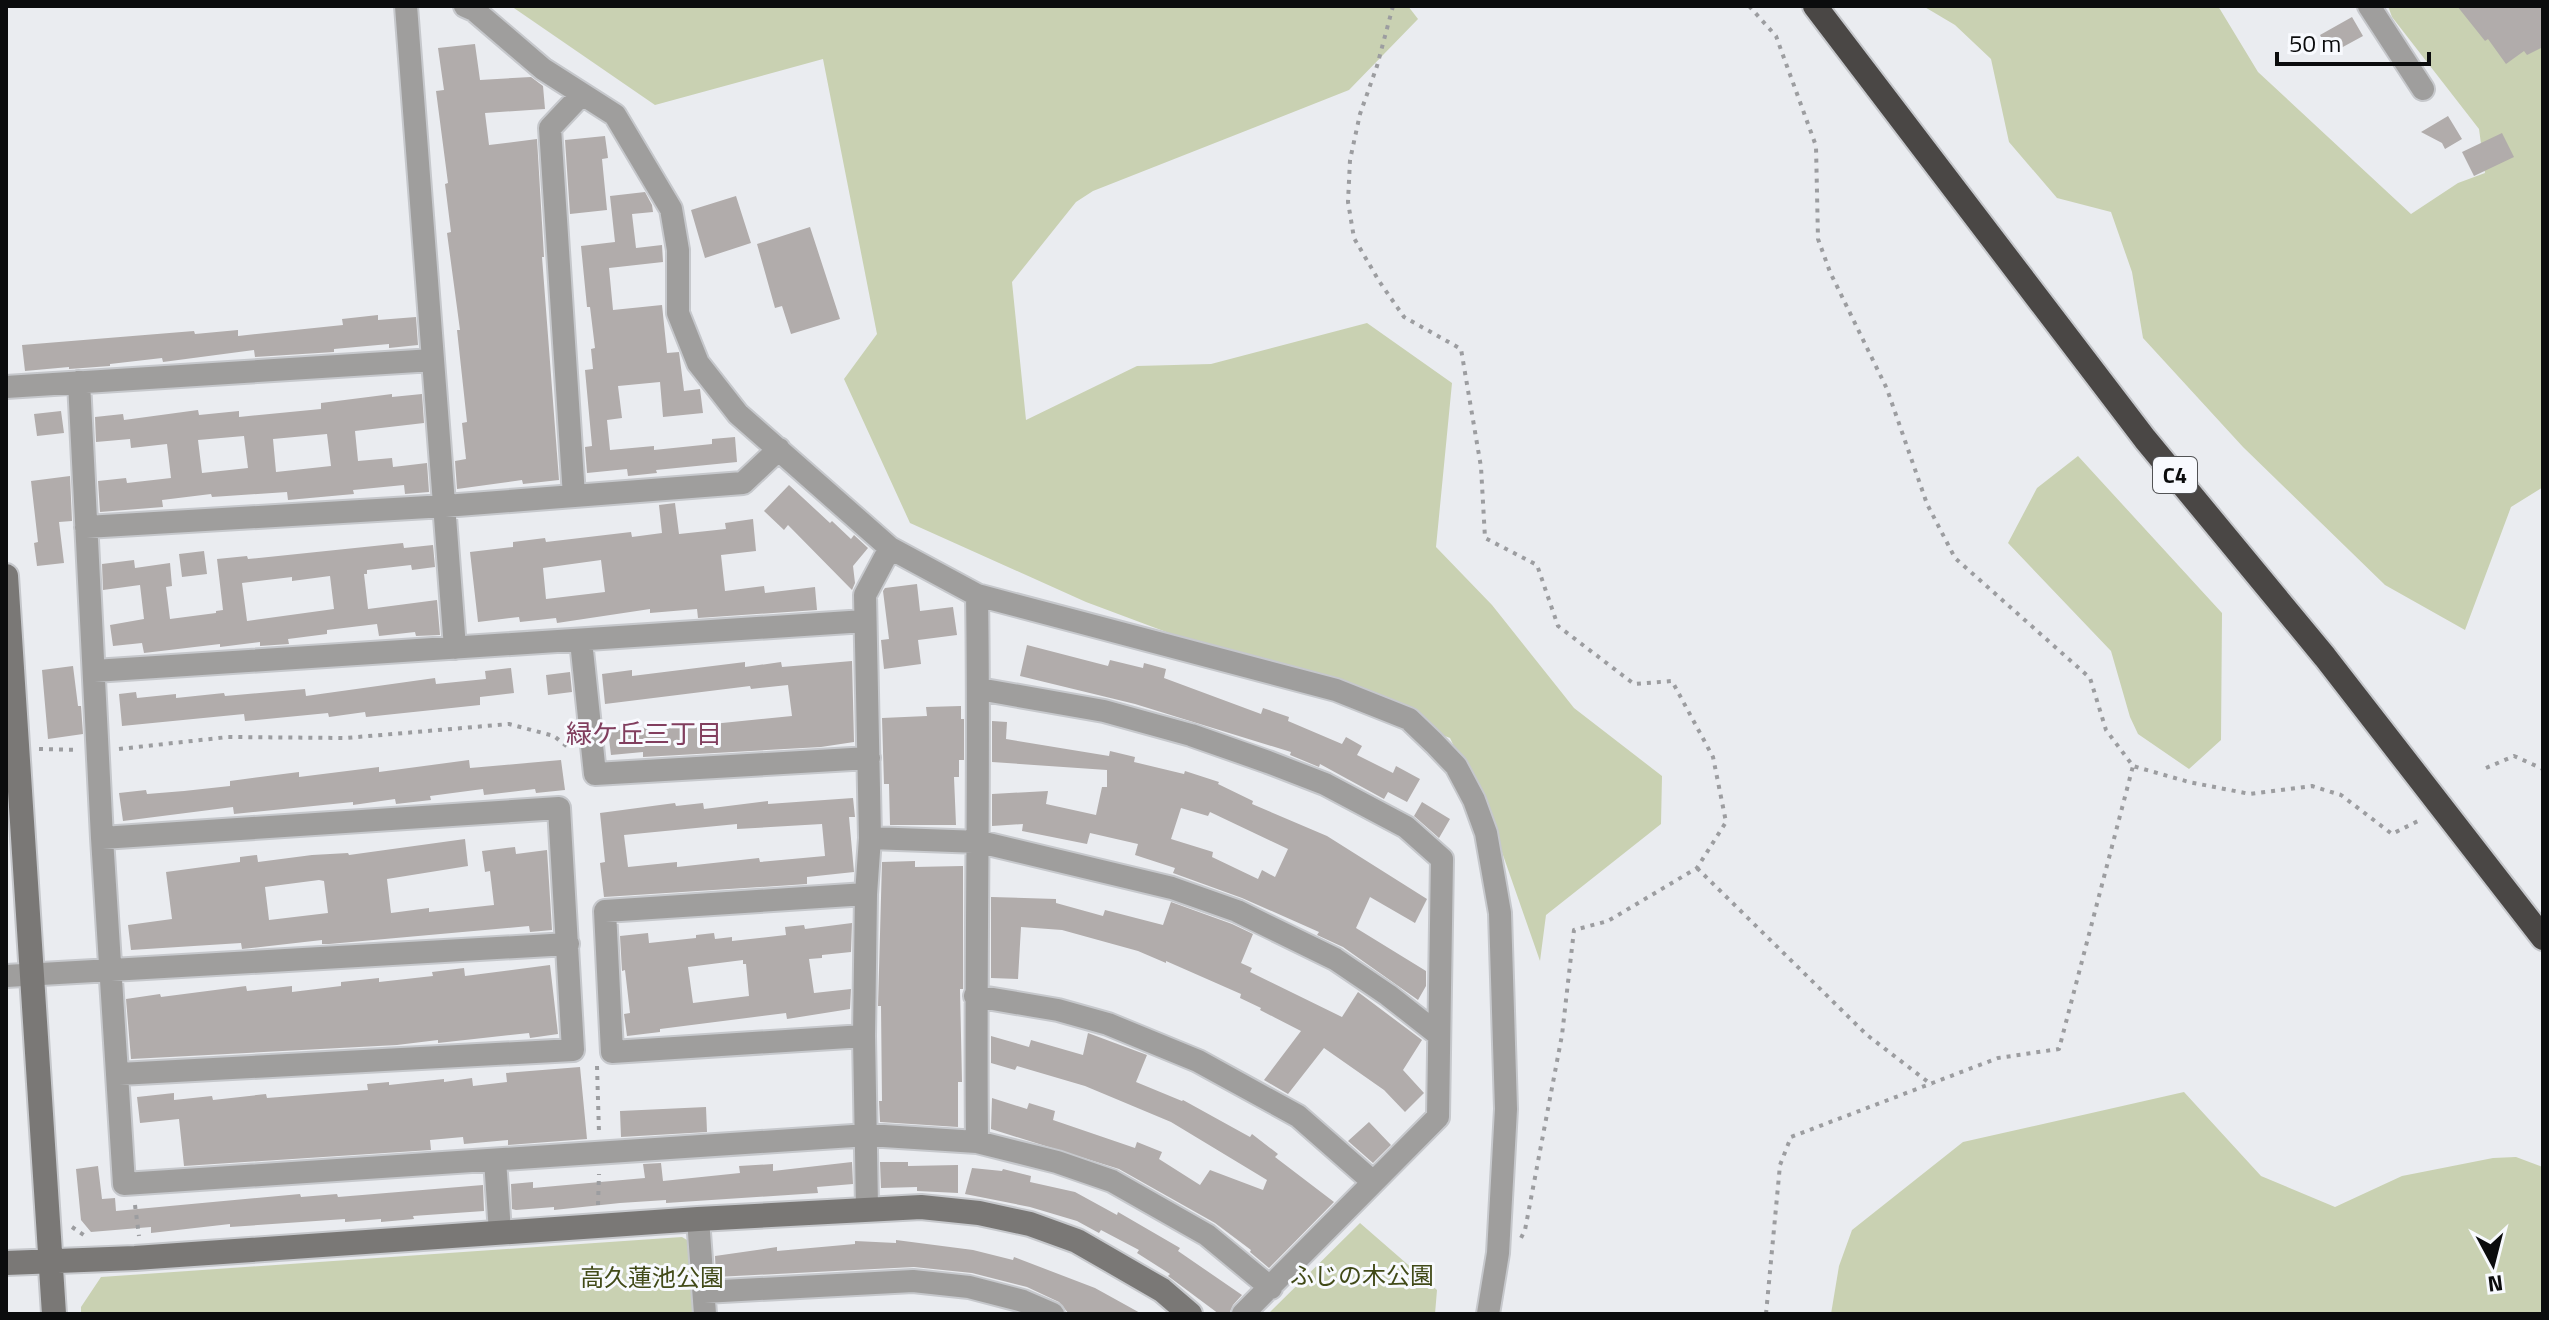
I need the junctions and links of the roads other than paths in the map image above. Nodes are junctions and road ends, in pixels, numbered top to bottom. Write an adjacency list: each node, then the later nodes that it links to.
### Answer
1 (406, 6): 7 (street)
2 (465, 6): 6 (street)
3 (1815, 6): 27 (highway, C4)
4 (2369, 6): 5 (street)
5 (2423, 89)
6 (582, 94): 10 (street); 11 (street)
7 (433, 360): 8 (street); 12 (street)
8 (79, 382): 9 (street); 13 (street)
9 (6, 387)
10 (779, 449): 11 (street); 14 (street)
11 (574, 496): 12 (street)
12 (445, 506): 13 (street); 19 (street)
13 (86, 527): 20 (street)
14 (890, 548): 16 (street); 17 (street)
15 (6, 576): 30 (street)
16 (977, 595): 21 (street); 51 (street)
17 (865, 621): 18 (street); 22 (street)
18 (581, 641): 19 (street); 22 (street)
19 (455, 648): 20 (street)
20 (94, 671): 23 (street)
21 (979, 689): 25 (street); 33 (street)
22 (869, 758): 24 (street)
23 (102, 838): 28 (street); 29 (street)
24 (870, 838): 25 (street); 26 (street)
25 (980, 842): 32 (street); 33 (street)
26 (866, 894): 34 (street); 34 (street)
27 (2543, 938)
28 (568, 944): 29 (street); 35 (street)
29 (112, 970): 30 (street); 35 (street)
30 (32, 975): 31 (street); 43 (street)
31 (6, 976)
32 (975, 996): 37 (street); 39 (street)
33 (1439, 1035): 39 (street)
34 (864, 1036): 36 (street)
35 (119, 1074): 38 (street)
36 (868, 1135): 37 (street); 38 (street); 40 (street)
37 (977, 1142): 45 (street)
38 (495, 1160): 42 (street)
39 (1372, 1181): 45 (street)
40 (867, 1208): 41 (street); 49 (street)
41 (698, 1219): 42 (street); 46 (street)
42 (500, 1232): 43 (street)
43 (50, 1262): 44 (street); 47 (street)
44 (6, 1263)
45 (1271, 1288): 50 (street)
46 (704, 1303): 48 (street)
47 (54, 1314)
48 (1053, 1314)
49 (1190, 1314)
50 (1243, 1314)
51 (1488, 1314)

